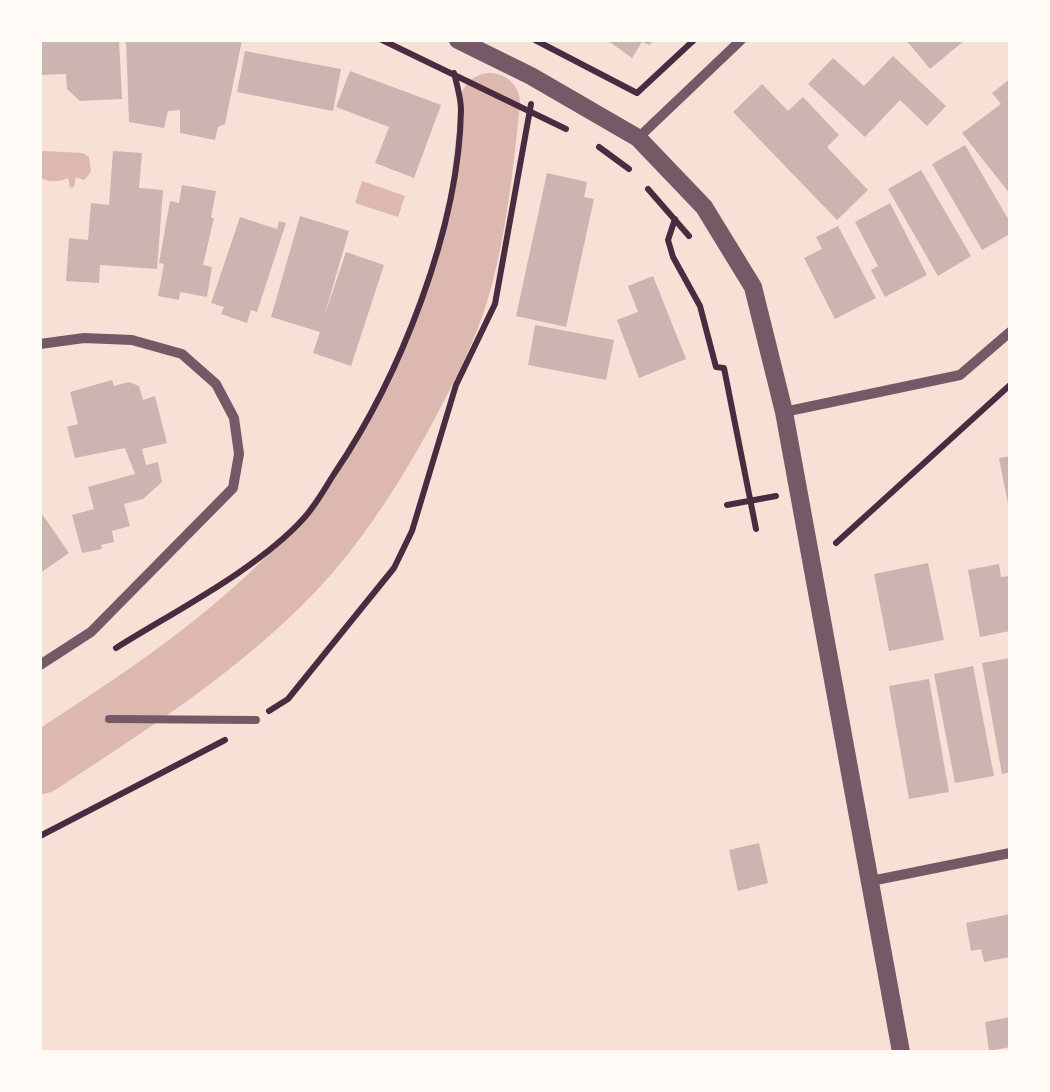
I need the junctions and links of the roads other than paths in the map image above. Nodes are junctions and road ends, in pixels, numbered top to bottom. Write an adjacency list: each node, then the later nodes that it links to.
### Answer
1 (458, 40): 3 (street)
2 (741, 40): 3 (street)
3 (638, 138): 6 (street)
4 (1010, 332): 6 (street)
5 (40, 344): 7 (street)
6 (784, 412): 11 (street)
7 (40, 666)
8 (109, 719): 9 (lane)
9 (256, 720)
10 (1010, 853): 11 (street)
11 (871, 880): 12 (street)
12 (901, 1052)

